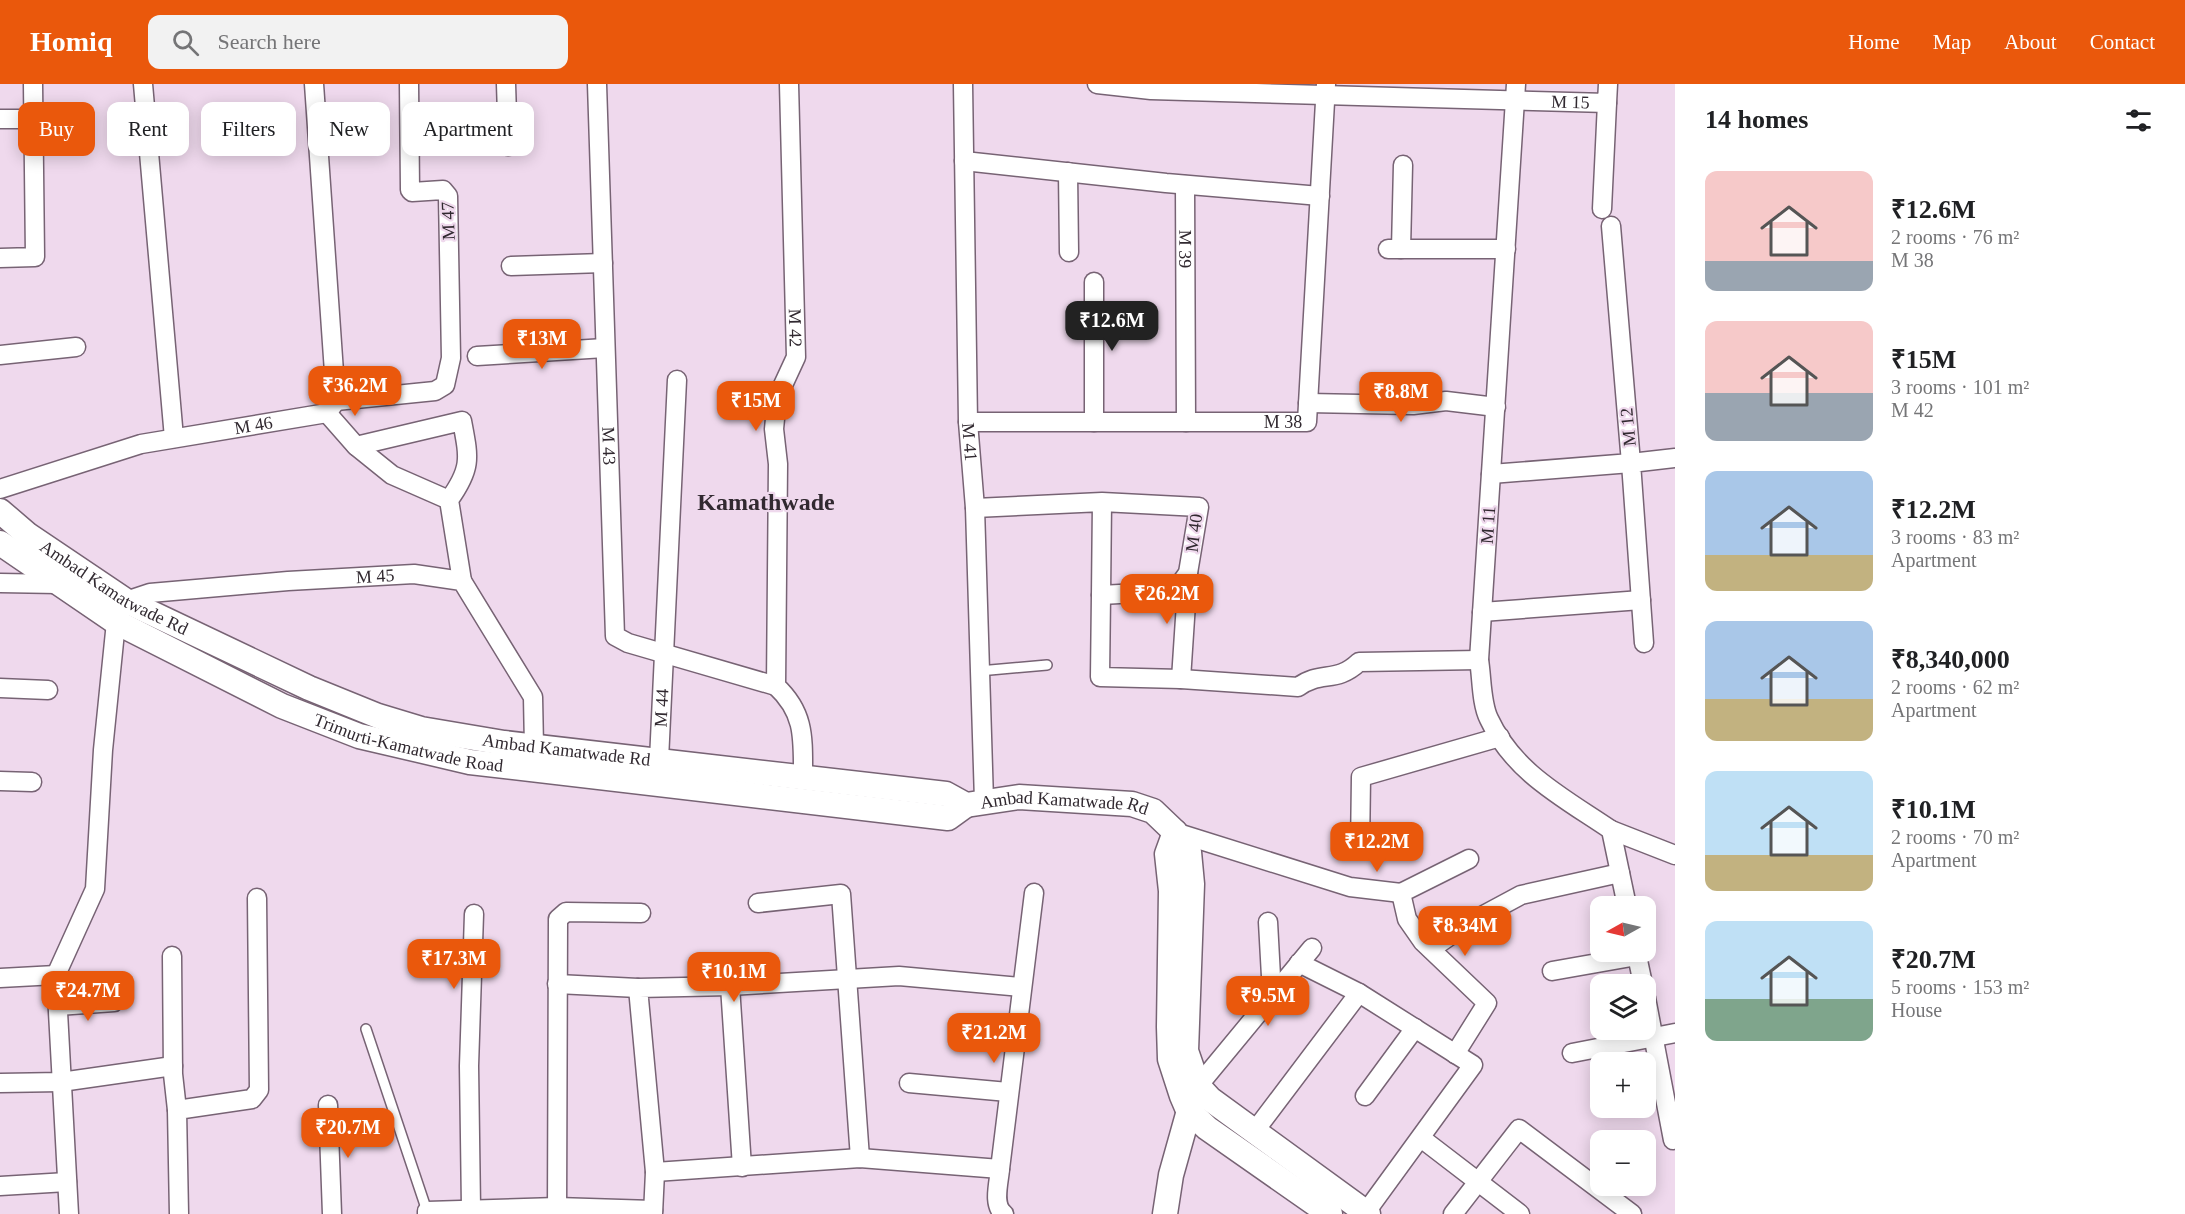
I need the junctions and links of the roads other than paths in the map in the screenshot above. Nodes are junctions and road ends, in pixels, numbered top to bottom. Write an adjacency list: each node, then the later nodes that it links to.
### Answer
1 (33, 84): 15 (street)
2 (143, 84): 46 (street)
3 (314, 84): 41 (street)
4 (410, 84): 38 (street, M 47)
5 (506, 84): 16 (street)
6 (597, 84): 31 (street, M 43)
7 (789, 84): 71 (street, M 42)
8 (963, 84): 21 (street, M 41)
9 (1097, 84): 11 (street, M 15)
10 (1608, 84): 17 (street, M 15)
11 (1206, 88): 12 (street, M 15)
12 (1326, 89): 13 (street, M 15); 25 (street, M 38)
13 (1380, 90): 14 (street, M 15)
14 (1516, 91): 17 (street, M 15); 28 (street, M 11)
15 (33, 102)
16 (507, 102)
17 (1607, 103): 26 (street)
18 (0, 119): 19 (street)
19 (18, 119)
20 (34, 156): 30 (street)
21 (964, 161): 23 (street); 43 (street, M 41)
22 (1403, 165): 28 (street)
23 (1068, 172): 24 (street); 29 (street)
24 (1185, 185): 25 (street); 45 (street, M 39)
25 (1320, 196): 40 (street, M 38)
26 (1602, 209)
27 (1611, 226): 49 (street, M 12)
28 (1506, 249): 42 (street, M 11)
29 (1069, 252)
30 (0, 258)
31 (603, 263): 32 (street); 35 (street, M 43)
32 (511, 266)
33 (1094, 282): 44 (street)
34 (76, 347): 36 (street)
35 (605, 348): 37 (street); 66 (street, M 43)
36 (0, 355)
37 (477, 356)
38 (451, 358): 41 (street, M 46)
39 (677, 380): 66 (street, M 44)
40 (1308, 403): 42 (street); 45 (street, M 38)
41 (332, 407): 46 (street, M 46); 47 (street)
42 (1496, 407): 50 (street, M 11)
43 (968, 422): 44 (street, M 38); 54 (street, M 41)
44 (1095, 422): 45 (street, M 38)
45 (1186, 422)
46 (174, 438): 51 (street, M 46)
47 (356, 446): 52 (street); 52 (street)
48 (1675, 458): 49 (street)
49 (1631, 463): 50 (street, M 12); 62 (street)
50 (1491, 474): 64 (street, M 11)
51 (0, 489)
52 (450, 500): 58 (street)
53 (1102, 502): 54 (street, M 40); 57 (street, M 40); 61 (street)
54 (975, 508): 69 (street, M 41)
55 (0, 511): 63 (street, Ambad Kamatwade Rd)
56 (0, 543): 60 (street, Trimurti-Kamatwade Road)
57 (1188, 573): 61 (street, M 40); 70 (street)
58 (462, 581): 63 (street, M 45); 75 (street)
59 (0, 583): 60 (street)
60 (57, 584): 63 (street, Trimurti-Kamatwade Road)
61 (1101, 595): 70 (street)
62 (1641, 600): 64 (street); 65 (street)
63 (121, 612): 75 (street, Ambad Kamatwade Rd); 80 (street, Trimurti-Kamatwade Road); 101 (street)
64 (1482, 612): 67 (street, M 11)
65 (1644, 643)
66 (665, 655): 71 (street, M 43); 76 (street, M 44)
67 (1479, 660): 70 (street); 74 (street, M 11)
68 (1047, 665): 69 (lane)
69 (979, 671): 80 (street, M 41)
70 (1181, 679)
71 (776, 686): 77 (street)
72 (0, 688): 73 (street)
73 (48, 690)
74 (1500, 737): 81 (street, M 11); 83 (street)
75 (534, 747): 76 (street, Ambad Kamatwade Rd)
76 (659, 760): 77 (street, Ambad Kamatwade Rd)
77 (803, 776): 80 (street, Ambad Kamatwade Rd)
78 (0, 781): 79 (street)
79 (32, 782)
80 (975, 803): 82 (street, Ambad Kamatwade Rd)
81 (1611, 830): 84 (street, M 11); 86 (street)
82 (1175, 832): 87 (street); 118 (street, Ambad Kamatwade Rd)
83 (1360, 849)
84 (1675, 855)
85 (1469, 859): 87 (street)
86 (1620, 873): 89 (street); 96 (street)
87 (1401, 893): 96 (street)
88 (1034, 894): 106 (street)
89 (1625, 896)
90 (257, 898): 129 (street)
91 (758, 903): 103 (street)
92 (641, 913): 104 (street)
93 (474, 914): 141 (street)
94 (1268, 922): 109 (street)
95 (1312, 948): 99 (street)
96 (1431, 949): 120 (street)
97 (172, 957): 121 (street)
98 (1594, 962): 100 (street)
99 (1299, 963): 108 (street); 109 (street)
100 (1552, 971)
101 (56, 975): 102 (street); 111 (street)
102 (0, 978)
103 (847, 978): 105 (street); 106 (street); 134 (street)
104 (557, 984): 107 (street); 142 (street)
105 (730, 986): 107 (street); 135 (street)
106 (1021, 987): 126 (street)
107 (638, 988): 137 (street)
108 (1359, 993): 112 (street); 131 (street)
109 (1272, 995): 125 (street)
110 (114, 1002): 111 (street)
111 (58, 1006): 122 (street)
112 (1414, 1028): 120 (street); 127 (street)
113 (366, 1029): 144 (lane)
114 (1675, 1033): 115 (street)
115 (1656, 1036)
116 (1638, 1040): 119 (street)
117 (1654, 1040): 133 (street)
118 (1178, 1043): 125 (street, Ambad Kamatwade Rd); 130 (street, Ambad Kamatwade Rd)
119 (1572, 1053)
120 (1455, 1054): 132 (street)
121 (173, 1066): 122 (street); 129 (street)
122 (60, 1082): 123 (street); 139 (street)
123 (0, 1083)
124 (909, 1083): 126 (street)
125 (1198, 1086): 130 (street); 131 (street, Ambad Kamatwade Rd)
126 (1008, 1092): 136 (street)
127 (1365, 1096)
128 (328, 1105): 148 (street)
129 (177, 1110): 147 (street)
130 (1188, 1110): 150 (street); 151 (street, Ambad Kamatwade Rd)
131 (1254, 1132): 145 (street, Ambad Kamatwade Rd)
132 (1420, 1138): 138 (street); 145 (street)
133 (1673, 1140)
134 (860, 1158): 135 (street); 136 (street)
135 (742, 1167): 137 (street)
136 (1000, 1169): 149 (street)
137 (655, 1172): 143 (street)
138 (1479, 1181): 152 (street); 153 (street); 154 (street)
139 (67, 1182): 140 (street); 146 (street)
140 (0, 1186)
141 (471, 1208): 142 (street); 144 (street)
142 (557, 1210): 143 (street)
143 (653, 1212)
144 (427, 1213)
145 (1367, 1213)
146 (69, 1214)
147 (179, 1214)
148 (332, 1214)
149 (1004, 1214)
150 (1165, 1214)
151 (1330, 1214)
152 (1453, 1214)
153 (1520, 1214)
154 (1632, 1214)

